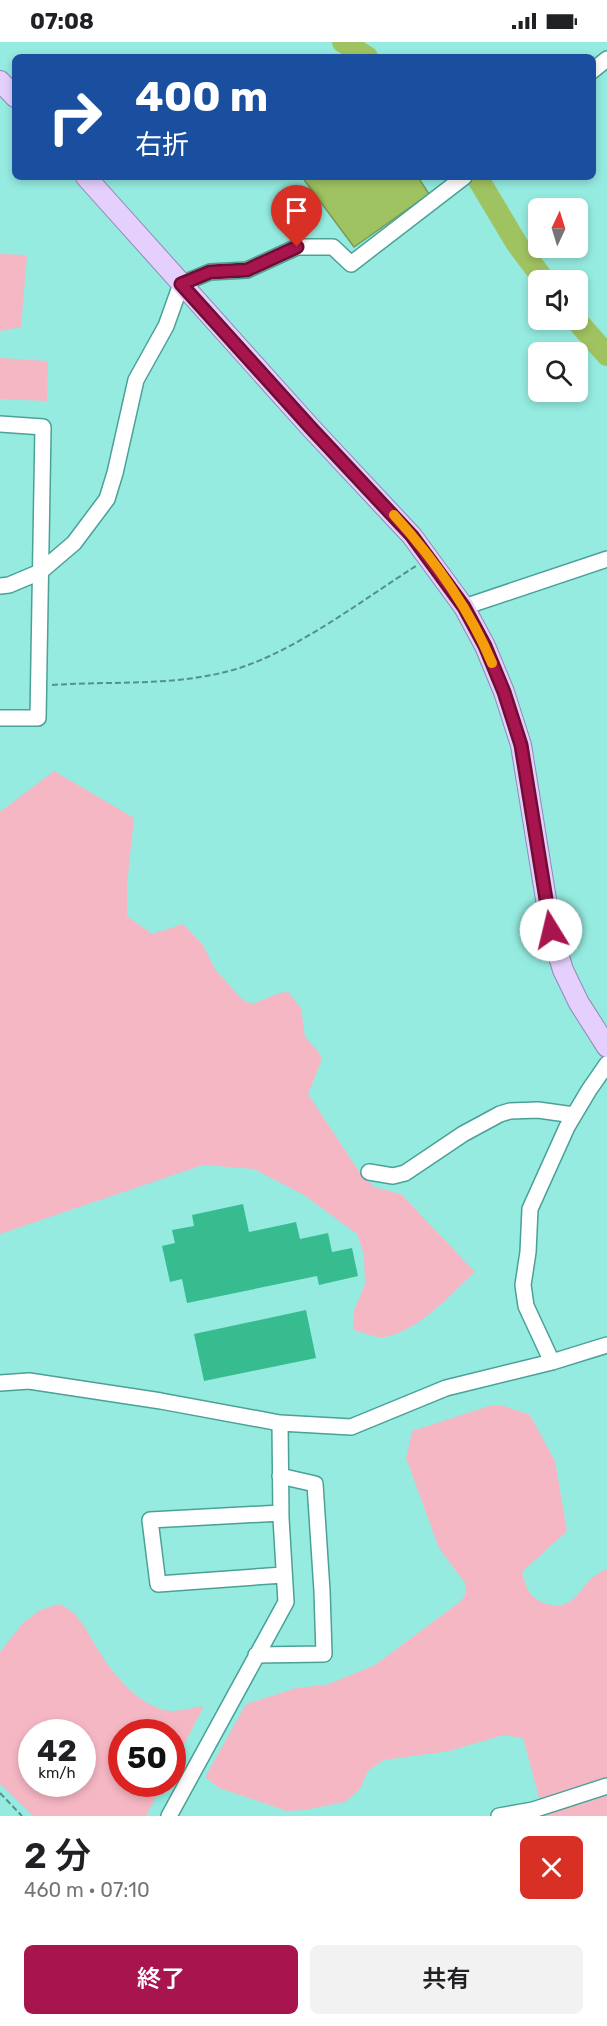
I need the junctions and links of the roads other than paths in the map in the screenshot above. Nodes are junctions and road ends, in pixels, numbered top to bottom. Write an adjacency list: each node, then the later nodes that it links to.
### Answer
1 (0, 81): 2 (main road)
2 (12, 95)
3 (89, 180): 5 (main road)
4 (460, 180): 5 (street)
5 (181, 284): 8 (street); 10 (main road)
6 (0, 424): 8 (street)
7 (607, 559): 10 (street)
8 (40, 572): 9 (street); 11 (street)
9 (0, 586)
10 (464, 607): 12 (main road)
11 (0, 718)
12 (607, 1047)
13 (607, 1064): 14 (street)
14 (574, 1115): 15 (street); 17 (street)
15 (369, 1172)
16 (607, 1345): 17 (street)
17 (552, 1362): 19 (street)
18 (0, 1383): 19 (street)
19 (280, 1423): 20 (street)
20 (280, 1476): 21 (street); 23 (street)
21 (281, 1513): 22 (street); 22 (street)
22 (283, 1575): 23 (street)
23 (256, 1655): 25 (street)
24 (607, 1786): 26 (street)
25 (169, 1816)
26 (500, 1816)

